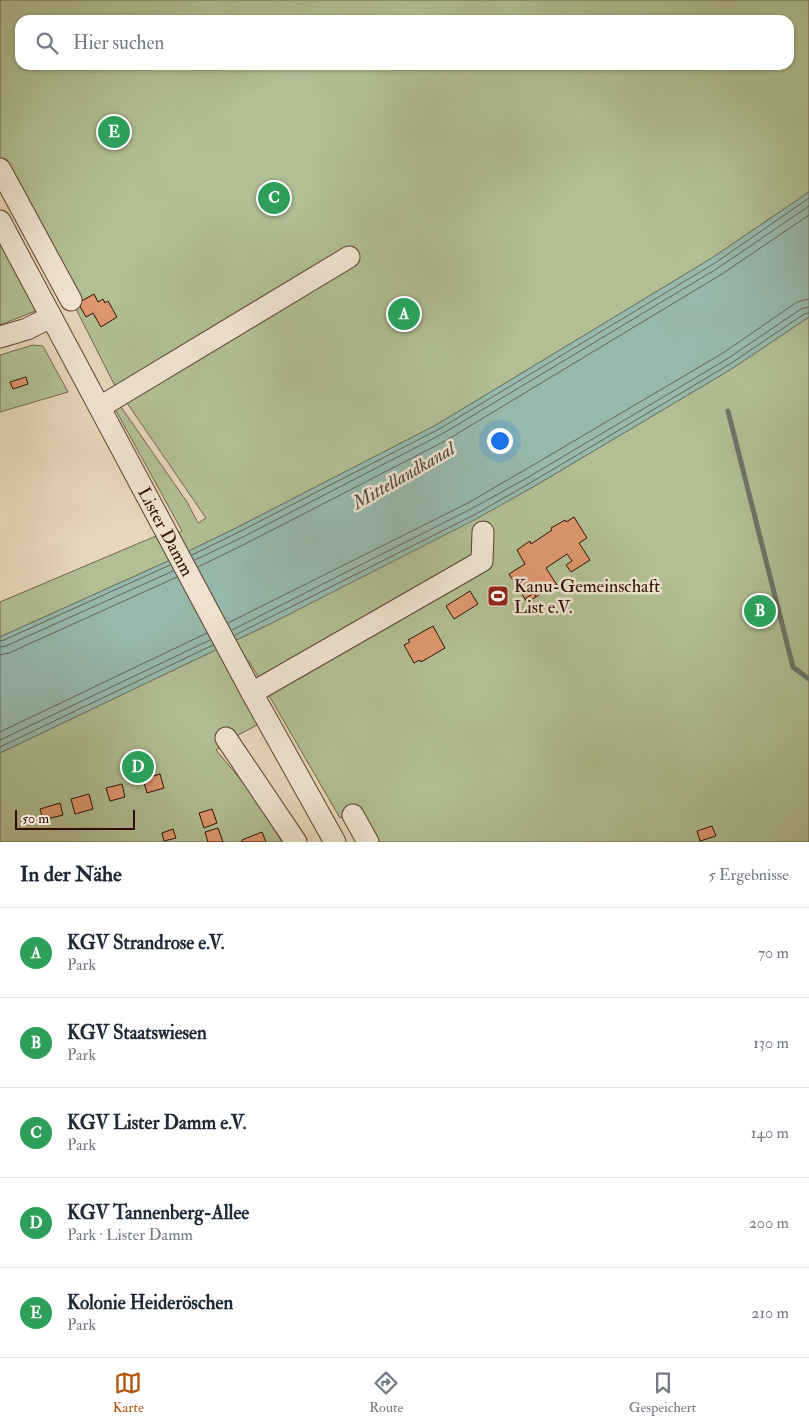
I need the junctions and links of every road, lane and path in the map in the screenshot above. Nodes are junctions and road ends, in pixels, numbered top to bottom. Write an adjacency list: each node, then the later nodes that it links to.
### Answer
1 (1, 174): 4 (street)
2 (0, 221): 5 (street, Lister Damm)
3 (350, 258): 7 (street)
4 (71, 300)
5 (51, 317): 6 (street); 7 (street, Lister Damm)
6 (0, 338)
7 (100, 407): 9 (street, Lister Damm)
8 (483, 532): 9 (street)
9 (252, 693): 13 (street, Lister Damm)
10 (226, 738): 12 (street)
11 (353, 815): 14 (street)
12 (296, 842)
13 (335, 842)
14 (368, 842)

